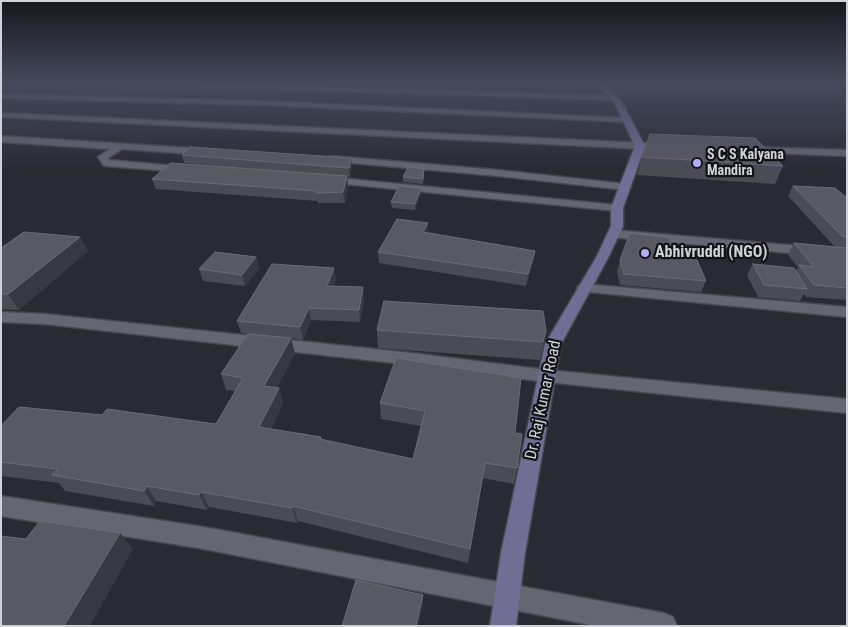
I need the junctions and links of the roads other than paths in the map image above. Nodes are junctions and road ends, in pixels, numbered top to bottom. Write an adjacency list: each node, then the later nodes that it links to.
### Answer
1 (461, 112): 4 (street)
2 (622, 112): 4 (street)
3 (1, 115): 6 (street)
4 (626, 120): 6 (street)
5 (1, 139): 7 (street)
6 (640, 146): 8 (street); 15 (street, Dr. Raj Kumar Road)
7 (120, 147): 10 (street); 13 (street)
8 (677, 147)
9 (743, 150): 11 (street)
10 (216, 152)
11 (847, 154)
12 (324, 159): 15 (street)
13 (192, 169)
14 (315, 178): 16 (street)
15 (626, 187): 16 (street, Dr. Raj Kumar Road)
16 (617, 208): 17 (street, Dr. Raj Kumar Road)
17 (613, 234): 18 (street); 19 (street, Dr. Raj Kumar Road)
18 (847, 254)
19 (584, 288): 20 (street); 22 (street, Dr. Raj Kumar Road)
20 (847, 312)
21 (1, 317): 22 (street)
22 (546, 376): 23 (street); 25 (street, Dr. Raj Kumar Road)
23 (847, 406)
24 (1, 506): 25 (street)
25 (507, 595): 26 (street, Dr. Raj Kumar Road); 27 (street)
26 (502, 626)
27 (664, 626)

